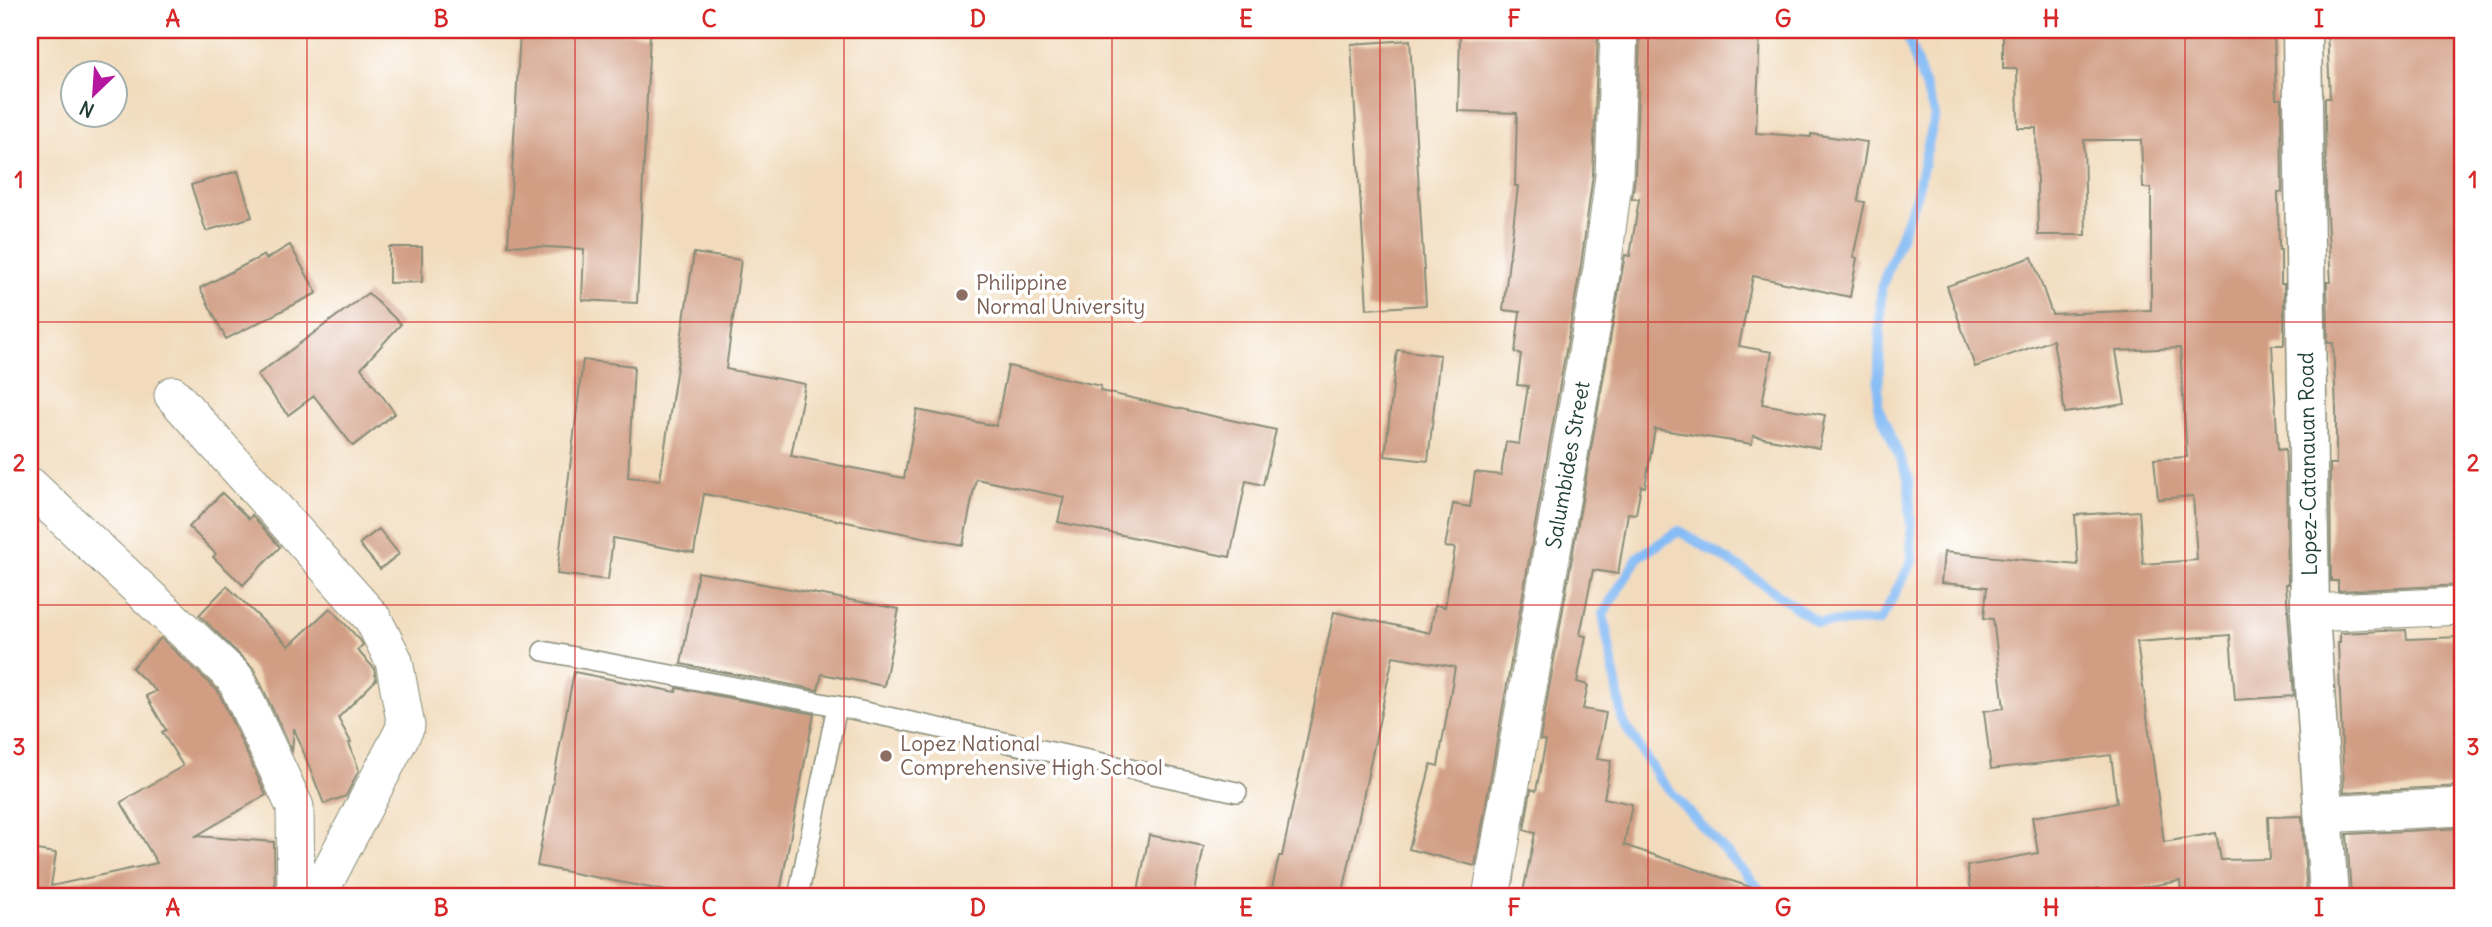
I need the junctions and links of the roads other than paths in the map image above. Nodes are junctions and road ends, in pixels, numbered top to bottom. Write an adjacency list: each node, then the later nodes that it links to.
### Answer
1 (1619, 30): 15 (street, Salumbides Street)
2 (2302, 30): 6 (main road, Lopez-Catanauan Road)
3 (173, 395): 13 (street)
4 (30, 486): 12 (street)
5 (2462, 606): 6 (street)
6 (2310, 613): 11 (main road, Lopez-Catanauan Road)
7 (542, 652): 8 (lane)
8 (838, 706): 9 (lane); 14 (lane)
9 (1237, 792)
10 (2462, 807): 11 (street)
11 (2323, 814): 16 (main road, Lopez-Catanauan Road)
12 (296, 897)
13 (317, 897)
14 (798, 897)
15 (1491, 897)
16 (2329, 897)

